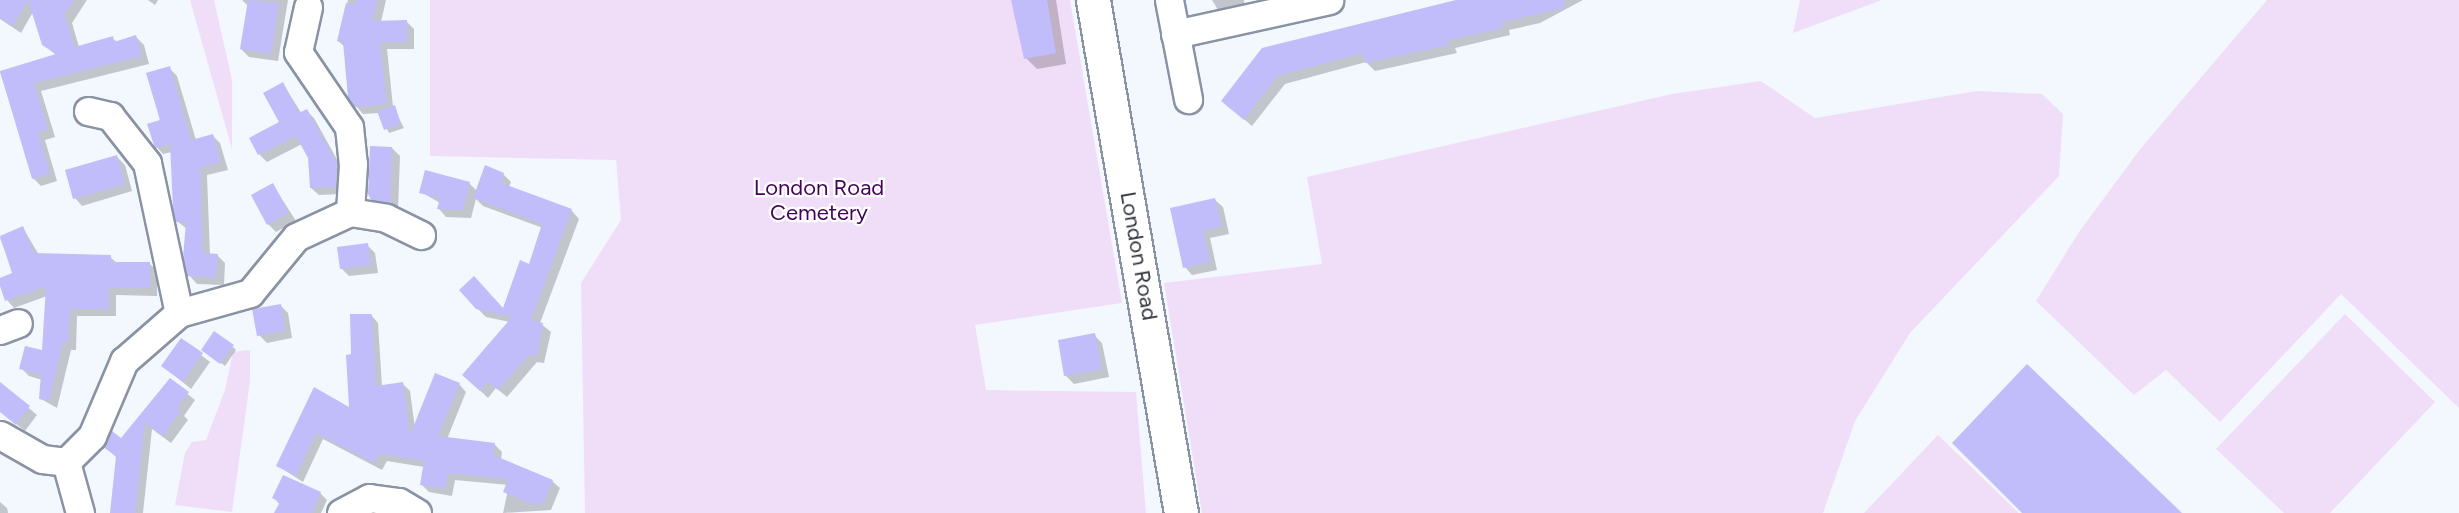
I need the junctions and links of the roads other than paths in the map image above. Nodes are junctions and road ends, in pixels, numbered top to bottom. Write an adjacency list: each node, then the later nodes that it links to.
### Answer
1 (1093, 0): 16 (street, London Road)
2 (1168, 0): 5 (street)
3 (1329, 0): 5 (street)
4 (308, 7): 8 (street)
5 (1175, 34): 6 (street)
6 (1188, 99)
7 (88, 111): 10 (street)
8 (350, 212): 9 (street); 10 (street)
9 (421, 235)
10 (179, 313): 12 (street)
11 (0, 435): 12 (street)
12 (66, 462): 13 (street)
13 (80, 513)
14 (341, 513): 15 (street)
15 (417, 513)
16 (1181, 513)

